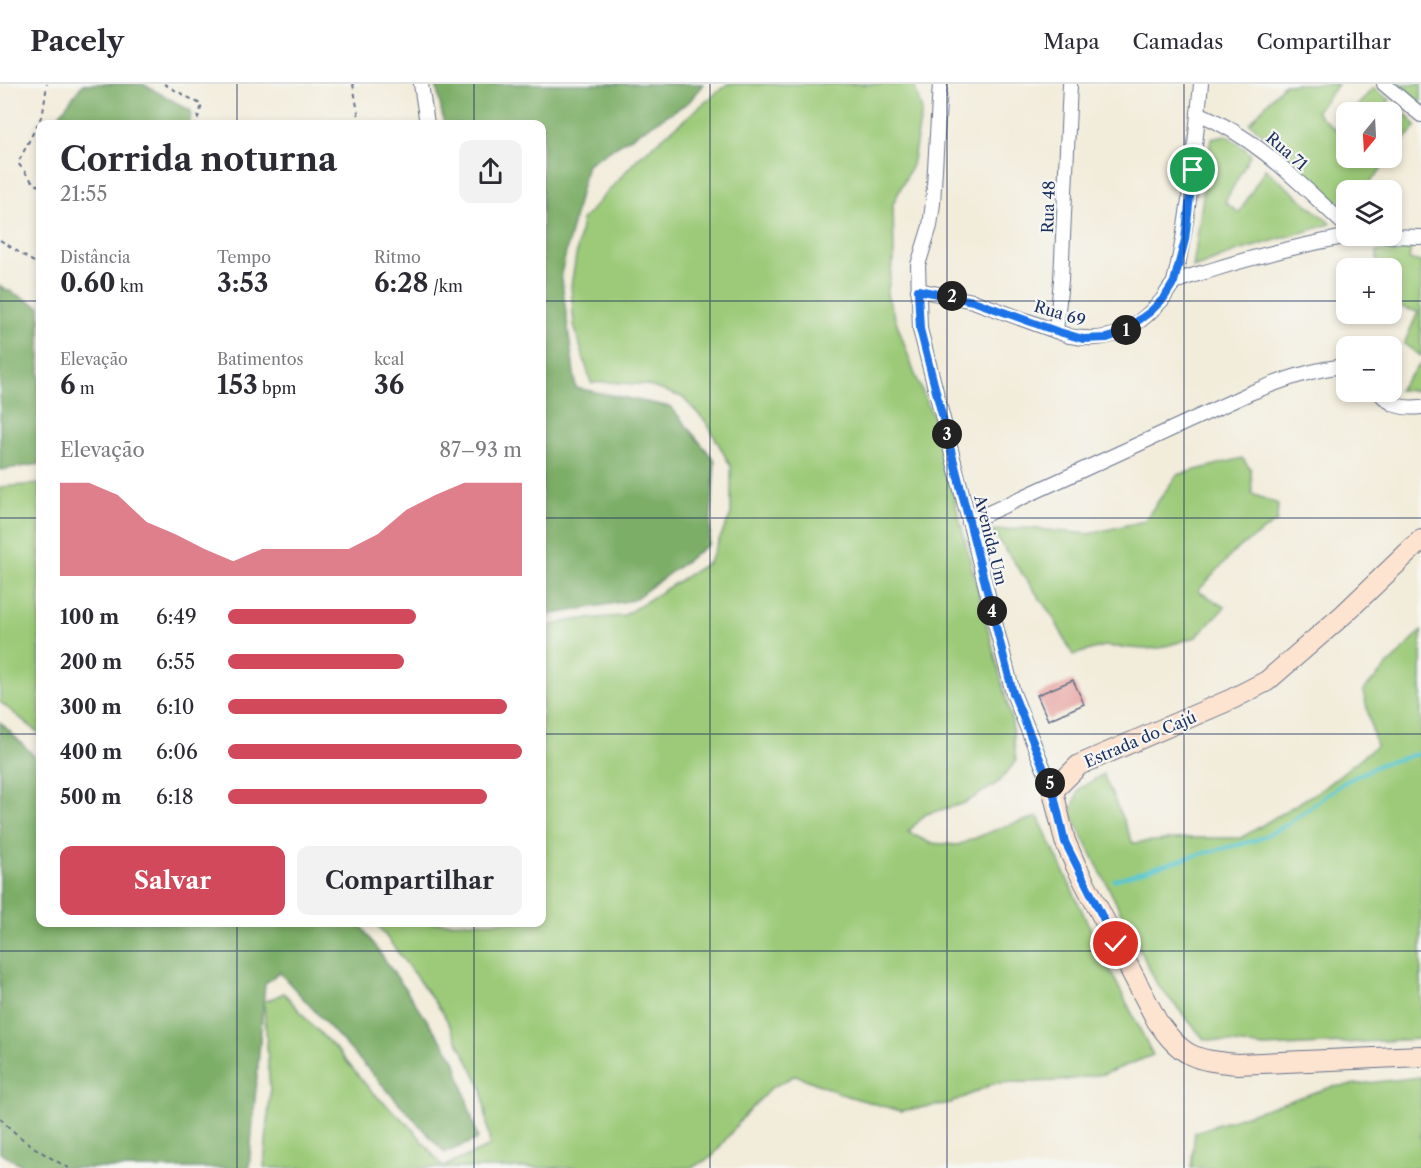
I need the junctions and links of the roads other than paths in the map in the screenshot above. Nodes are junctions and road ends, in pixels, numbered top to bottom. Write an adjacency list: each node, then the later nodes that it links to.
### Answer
1 (421, 84): 8 (street)
2 (940, 84): 14 (street, Avenida Um)
3 (1071, 84): 15 (street, Rua 48)
4 (1201, 84): 6 (street)
5 (1384, 84): 7 (street)
6 (1198, 113): 9 (street, Rua 71); 13 (street)
7 (1421, 116)
8 (426, 120)
9 (1336, 217)
10 (1402, 236): 11 (street)
11 (1421, 237)
12 (1336, 239): 13 (street)
13 (1174, 282): 15 (street, Rua 69)
14 (918, 290): 15 (street, Rua 69); 19 (street, Avenida Um)
15 (1056, 331)
16 (1336, 368): 19 (street)
17 (1389, 402): 18 (street)
18 (1421, 407)
19 (969, 522): 21 (street, Avenida Um)
20 (1421, 540): 21 (main road, Estrada do Cajú)
21 (1053, 791): 22 (main road)
22 (1421, 1056)

